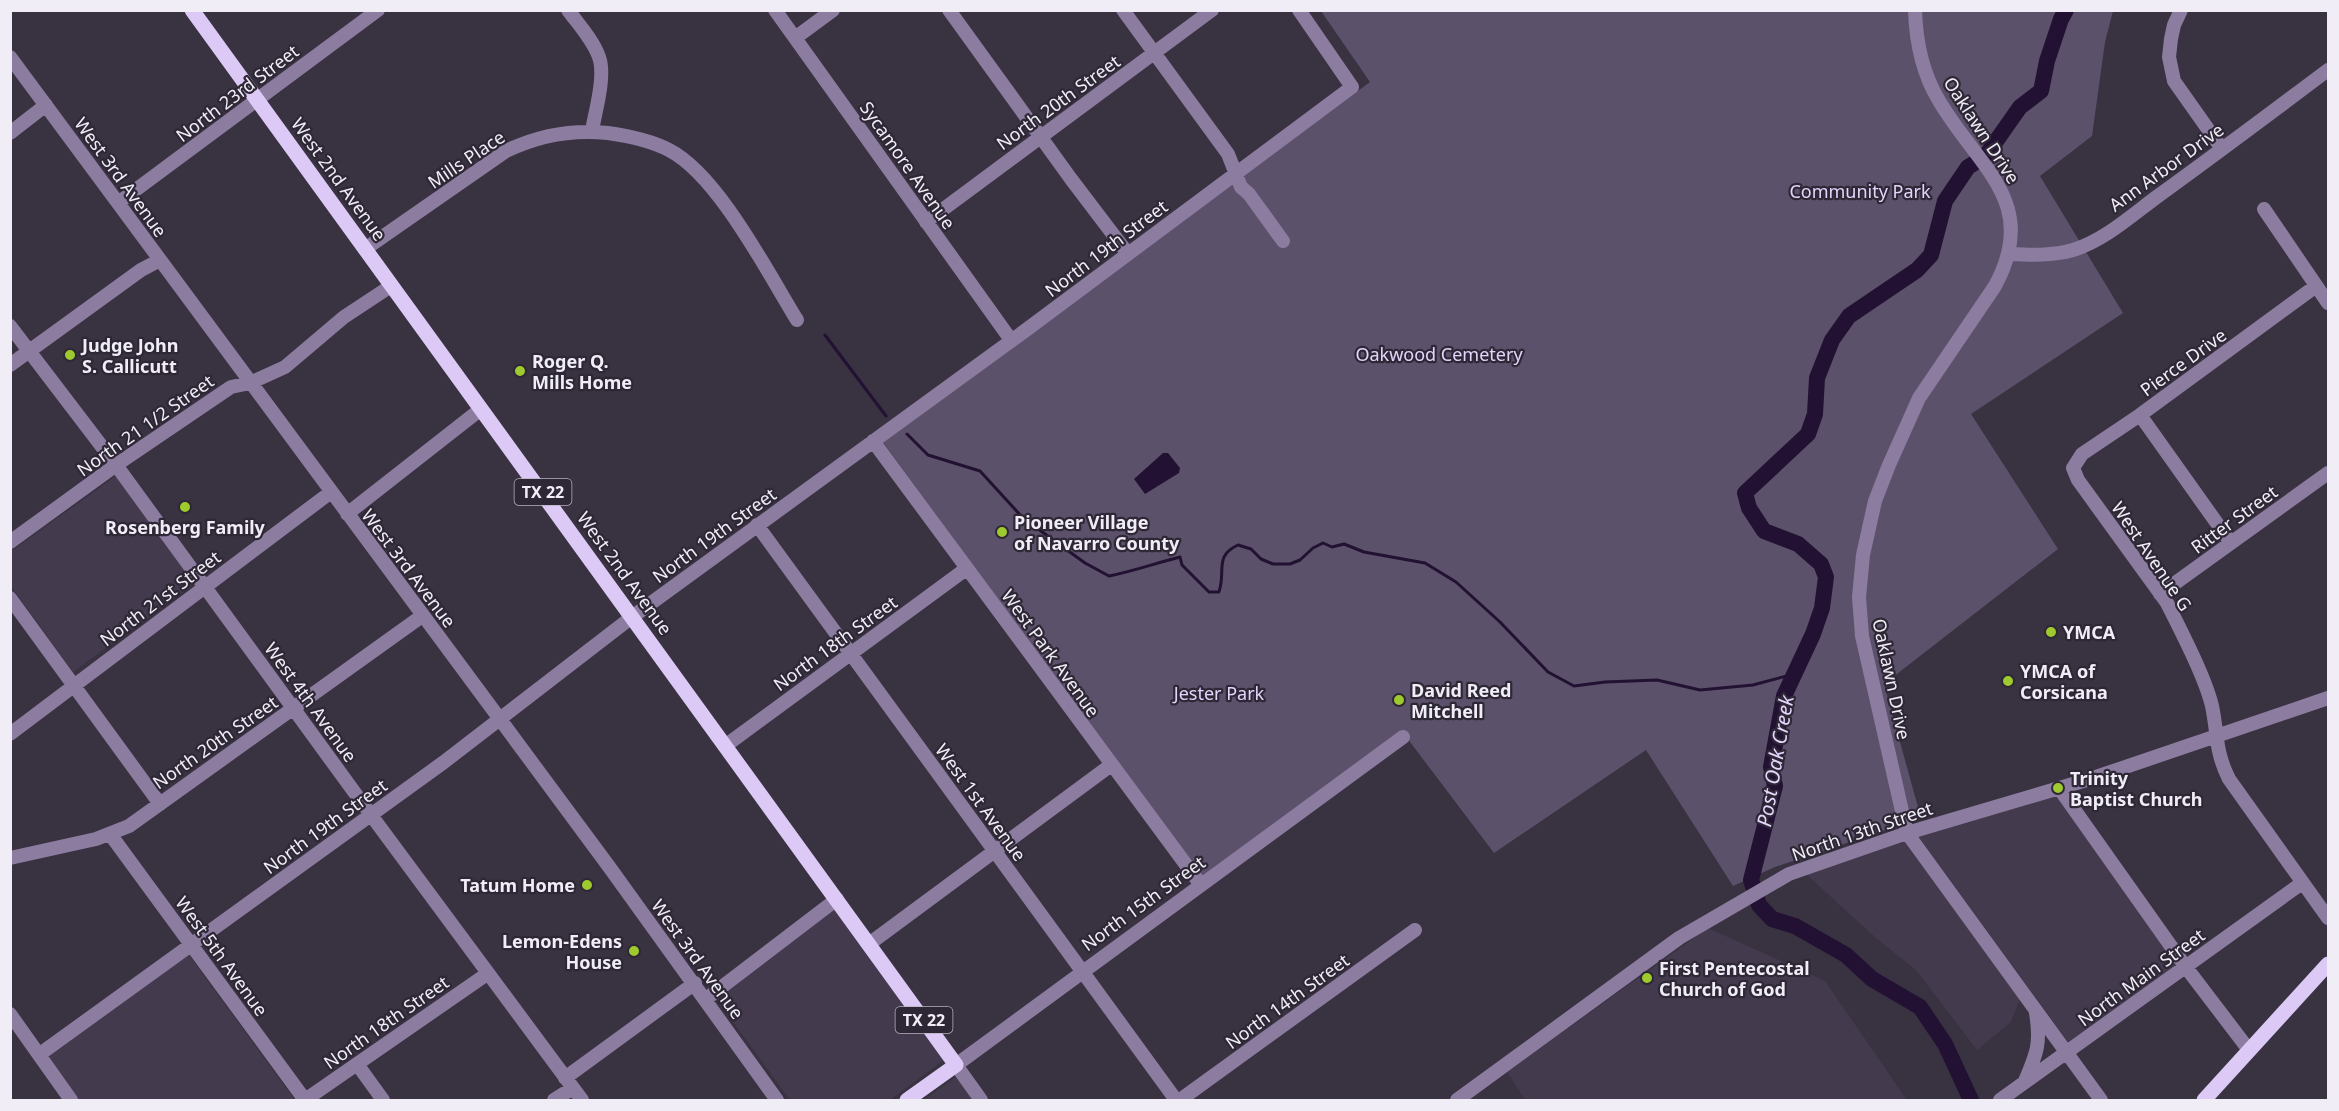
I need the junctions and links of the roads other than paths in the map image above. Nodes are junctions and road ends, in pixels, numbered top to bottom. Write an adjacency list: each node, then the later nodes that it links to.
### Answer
1 (192, 10): 16 (main road, West 2nd Avenue / TX 22)
2 (378, 10): 16 (street, North 23rd Street)
3 (568, 10): 18 (street)
4 (775, 10): 12 (street, Sycamore Avenue)
5 (833, 10): 12 (street)
6 (949, 10): 20 (street)
7 (1123, 10): 13 (street)
8 (1212, 10): 13 (street, North 20th Street)
9 (1299, 10): 22 (street, North 19th Street)
10 (1915, 10): 29 (street, Oaklawn Drive)
11 (2181, 10): 21 (street)
12 (795, 38): 25 (street, Sycamore Avenue)
13 (1154, 53): 20 (street, North 20th Street); 22 (street)
14 (10, 57): 17 (street, West 3rd Avenue)
15 (2328, 70): 21 (street, Ann Arbor Drive)
16 (258, 100): 23 (street, North 23rd Street); 27 (main road, West 2nd Avenue / TX 22)
17 (46, 105): 19 (street); 23 (street, West 3rd Avenue)
18 (592, 131): 27 (street, Mills Place); 34 (street, Mills Place)
19 (10, 133)
20 (1040, 137): 25 (street, North 20th Street); 28 (street)
21 (2222, 149): 29 (street, Ann Arbor Drive)
22 (1236, 174): 26 (street); 28 (street, North 19th Street)
23 (118, 204): 30 (street, West 3rd Avenue)
24 (2264, 209): 32 (street)
25 (926, 222): 36 (street, Sycamore Avenue)
26 (1282, 241)
27 (365, 249): 31 (main road, West 2nd Avenue / TX 22)
28 (1128, 254): 36 (street, North 19th Street)
29 (2010, 254): 70 (street, Oaklawn Drive)
30 (160, 260): 37 (street); 39 (street, West 3rd Avenue)
31 (391, 286): 39 (street, North 21 1/2 Street); 40 (main road, West 2nd Avenue / TX 22)
32 (2316, 286): 33 (street); 41 (street, Pierce Drive)
33 (2328, 303)
34 (797, 320)
35 (10, 326): 37 (street, West 4th Avenue)
36 (1011, 340): 42 (street, North 19th Street)
37 (29, 352): 38 (street); 43 (street, West 4th Avenue)
38 (10, 365)
39 (250, 383): 43 (street, North 21 1/2 Street); 46 (street, West 3rd Avenue)
40 (481, 409): 47 (street); 56 (main road, West 2nd Avenue / TX 22)
41 (2140, 415): 44 (street, Pierce Drive); 50 (street)
42 (873, 441): 48 (street, North 19th Street); 51 (street, West Park Avenue)
43 (116, 465): 49 (street, North 21 1/2 Street); 52 (street, West 4th Avenue)
44 (2073, 468): 53 (street, West Avenue G)
45 (2328, 473): 50 (street, Ritter Street)
46 (331, 492): 47 (street, West 3rd Avenue); 52 (street, North 21st Street)
47 (347, 514): 55 (street, West 3rd Avenue)
48 (758, 525): 56 (street, North 19th Street); 57 (street, West 1st Avenue)
49 (10, 542)
50 (2231, 543): 53 (street, Ritter Street)
51 (966, 569): 57 (street, North 18th Street); 66 (street, West Park Avenue)
52 (205, 586): 58 (street, North 21st Street); 60 (street, West 4th Avenue)
53 (2160, 594): 63 (street, West Avenue G)
54 (10, 598): 58 (street)
55 (422, 616): 60 (street, North 20th Street); 61 (street, West 3rd Avenue)
56 (632, 617): 61 (street, North 19th Street); 65 (main road, West 2nd Avenue / TX 22)
57 (851, 654): 65 (street, North 18th Street); 72 (street, West 1st Avenue)
58 (74, 685): 62 (street, North 21st Street); 68 (street)
59 (2328, 698): 63 (street, North 13th Street)
60 (294, 708): 68 (street, North 20th Street); 69 (street, West 4th Avenue)
61 (500, 719): 69 (street, North 19th Street); 85 (street, West 3rd Avenue)
62 (10, 734)
63 (2216, 736): 67 (street, North 13th Street); 74 (street, West Avenue G)
64 (1403, 737): 75 (street, North 15th Street)
65 (725, 746): 76 (main road, West 2nd Avenue / TX 22)
66 (1111, 765): 72 (street); 75 (street, West Park Avenue)
67 (2059, 788): 70 (street, North 13th Street); 82 (street)
68 (160, 804): 71 (street, North 20th Street)
69 (371, 815): 80 (street, North 19th Street); 84 (street, West 4th Avenue)
70 (1908, 833): 87 (street, Oaklawn Drive); 105 (street, North 13th Street)
71 (110, 834): 73 (street, North 20th Street); 80 (street, West 5th Avenue)
72 (995, 851): 79 (street); 83 (street, West 1st Avenue)
73 (10, 858)
74 (2302, 883): 77 (street, West Avenue G); 82 (street, North Main Street)
75 (1201, 885): 83 (street, North 15th Street)
76 (837, 899): 79 (main road, West 2nd Avenue / TX 22); 86 (street)
77 (2328, 918)
78 (1415, 930): 104 (street, North 14th Street)
79 (869, 944): 93 (main road, West 2nd Avenue / TX 22)
80 (192, 945): 91 (street, North 19th Street); 96 (street, West 5th Avenue)
81 (2328, 964): 89 (main road)
82 (2185, 966): 89 (street); 90 (street, North Main Street)
83 (1083, 972): 93 (street, North 15th Street); 104 (street, West 1st Avenue)
84 (487, 974): 92 (street, North 18th Street); 95 (street, West 4th Avenue)
85 (695, 983): 86 (street, West 3rd Avenue); 95 (street)
86 (706, 999): 101 (street, West 3rd Avenue)
87 (2035, 1008): 90 (street, Oaklawn Drive); 94 (street)
88 (10, 1014): 91 (street)
89 (2249, 1050): 108 (main road)
90 (2067, 1053): 94 (street, North Main Street); 107 (street, Oaklawn Drive)
91 (39, 1054): 97 (street)
92 (357, 1064): 96 (street, North 18th Street); 98 (street)
93 (956, 1065): 102 (main road, North 15th Street); 103 (street, West 2nd Avenue)
94 (2025, 1082): 106 (street, North Main Street)
95 (569, 1083): 99 (street); 100 (street, West 4th Avenue)
96 (305, 1100)
97 (71, 1101)
98 (383, 1101)
99 (554, 1101)
100 (582, 1101)
101 (777, 1101)
102 (907, 1101)
103 (981, 1101)
104 (1178, 1101)
105 (1457, 1101)
106 (2000, 1101)
107 (2102, 1101)
108 (2204, 1101)

